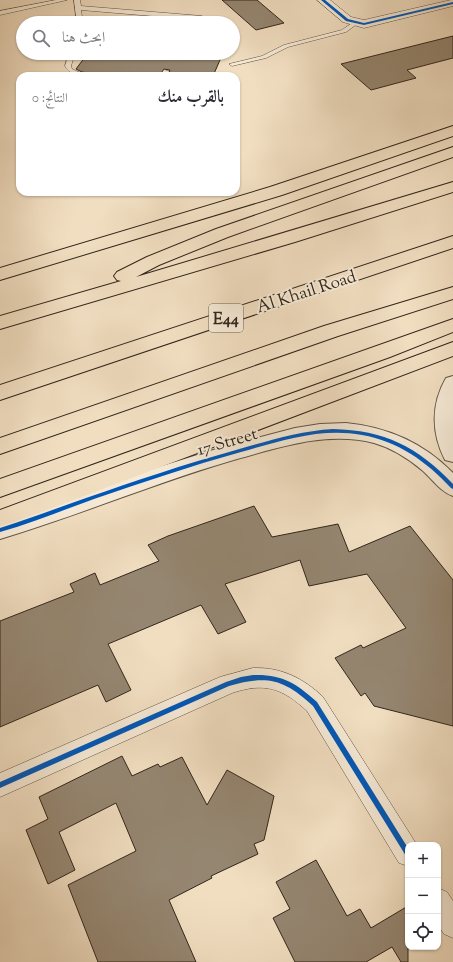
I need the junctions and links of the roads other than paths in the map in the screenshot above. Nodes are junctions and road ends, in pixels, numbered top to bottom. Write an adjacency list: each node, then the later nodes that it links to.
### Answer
1 (64, 0): 6 (lane)
2 (77, 0): 5 (lane)
3 (323, 0): 9 (street)
4 (453, 3): 9 (street)
5 (79, 8): 7 (lane); 8 (lane)
6 (0, 13)
7 (80, 16)
8 (177, 16)
9 (355, 22): 11 (lane)
10 (70, 60): 12 (lane)
11 (232, 64)
12 (75, 72)
13 (453, 131): 17 (highway)
14 (453, 152): 19 (highway)
15 (453, 187): 19 (highway)
16 (453, 242): 24 (highway, Al Khail Road / E44)
17 (0, 274)
18 (453, 293): 25 (highway)
19 (87, 297): 20 (highway)
20 (0, 323)
21 (453, 325): 28 (highway)
22 (453, 349): 29 (highway)
23 (453, 383): 26 (street)
24 (0, 393)
25 (0, 446)
26 (453, 454)
27 (453, 487): 30 (street, 17 Street)
28 (0, 488)
29 (0, 519)
30 (0, 530)
31 (0, 785): 32 (street)
32 (405, 849)
33 (441, 907): 34 (street)
34 (453, 925)

